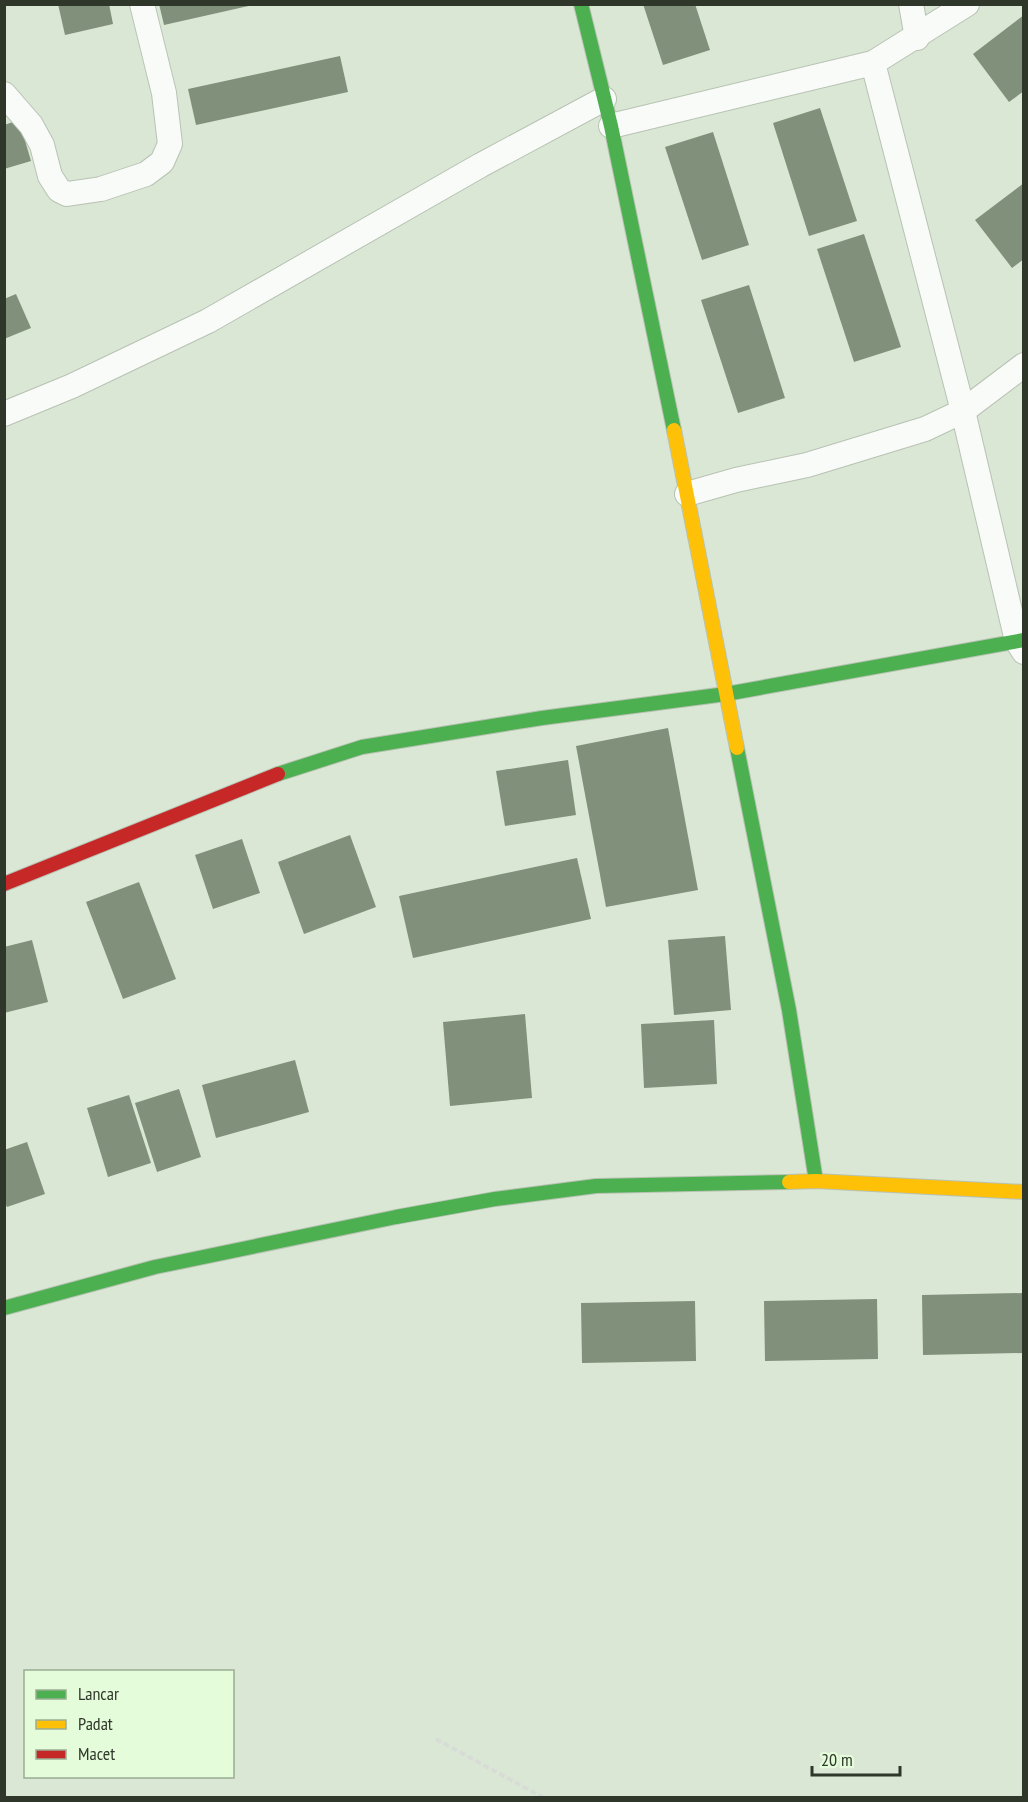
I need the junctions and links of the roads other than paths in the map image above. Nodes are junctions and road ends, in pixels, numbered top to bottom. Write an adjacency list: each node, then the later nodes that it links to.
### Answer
1 (142, 4): 7 (street)
2 (581, 4): 8 (street)
3 (911, 4): 5 (street)
4 (967, 4): 5 (street)
5 (917, 38): 6 (street)
6 (873, 63): 9 (street); 11 (street)
7 (4, 94)
8 (604, 99): 9 (street); 12 (street)
9 (611, 126): 13 (street)
10 (1023, 365): 11 (street)
11 (963, 411): 13 (street); 14 (street)
12 (4, 414)
13 (687, 494): 15 (street)
14 (1021, 644): 15 (street)
15 (726, 694): 16 (street); 17 (street)
16 (7, 875)
17 (816, 1181): 18 (street); 19 (street)
18 (1023, 1192)
19 (4, 1308)

